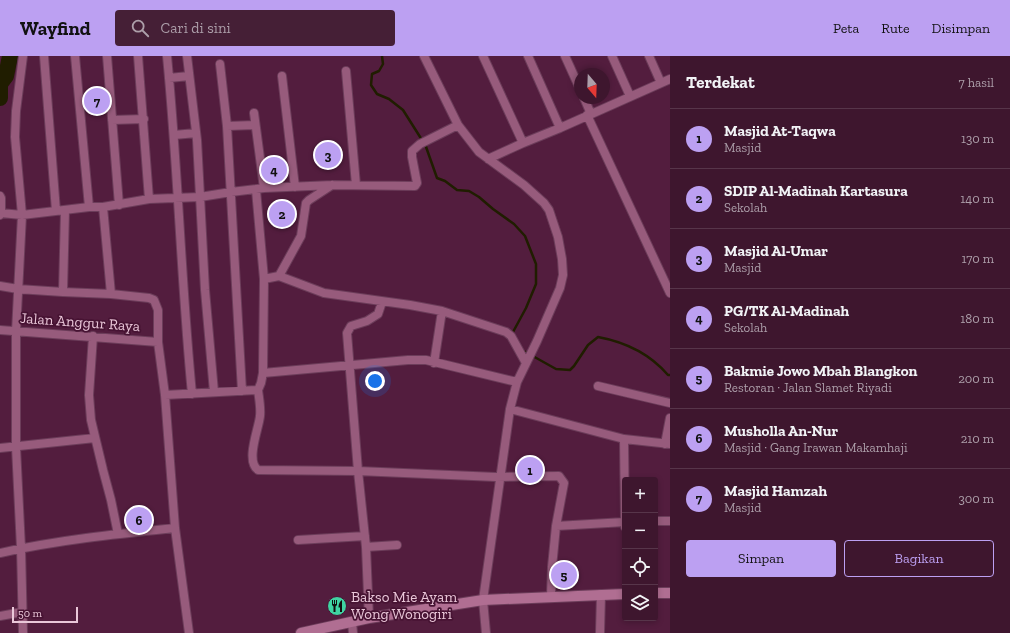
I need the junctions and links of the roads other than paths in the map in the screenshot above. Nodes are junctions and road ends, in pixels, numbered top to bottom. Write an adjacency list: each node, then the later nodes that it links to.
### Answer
1 (23, 56): 51 (street)
2 (44, 56): 49 (street)
3 (75, 56): 46 (street)
4 (107, 56): 27 (street)
5 (138, 56): 26 (street)
6 (168, 56): 19 (street)
7 (187, 56): 16 (street)
8 (424, 56): 29 (street)
9 (482, 56): 34 (street)
10 (528, 56): 31 (street)
11 (565, 56): 18 (street)
12 (612, 56): 22 (street)
13 (649, 56): 21 (street)
14 (220, 64): 30 (street)
15 (346, 70): 37 (street)
16 (189, 76): 19 (street); 32 (street)
17 (282, 76): 38 (street)
18 (574, 76)
19 (169, 78): 33 (street)
20 (670, 79): 21 (street)
21 (661, 83): 22 (street)
22 (630, 96): 25 (street)
23 (586, 104): 25 (street)
24 (254, 113): 28 (street)
25 (589, 115): 31 (street); 57 (street)
26 (144, 119): 27 (street); 44 (street)
27 (112, 120): 45 (street)
28 (255, 125): 30 (street); 39 (street)
29 (458, 125): 35 (street); 37 (street)
30 (227, 126): 40 (street)
31 (560, 128): 34 (street)
32 (196, 133): 33 (street); 42 (street)
33 (174, 135): 43 (street)
34 (523, 143): 35 (street)
35 (488, 159): 65 (street)
36 (333, 185): 37 (street); 38 (street); 52 (street)
37 (356, 185)
38 (295, 187): 39 (street)
39 (260, 189): 40 (street); 53 (street)
40 (231, 192): 42 (street); 72 (street)
41 (0, 196): 50 (street)
42 (200, 197): 43 (street); 73 (street)
43 (179, 198): 44 (street); 74 (street)
44 (149, 199): 45 (street)
45 (119, 205): 47 (street)
46 (89, 207): 47 (street); 48 (street)
47 (103, 207): 58 (street)
48 (65, 210): 49 (street); 56 (street)
49 (56, 211): 51 (street)
50 (0, 214): 51 (street)
51 (22, 215): 55 (street)
52 (279, 276): 53 (street); 59 (street)
53 (264, 279): 68 (street)
54 (0, 286): 55 (street)
55 (18, 289): 56 (street); 62 (street)
56 (63, 292): 58 (street)
57 (670, 293)
58 (111, 294): 64 (street)
59 (382, 302): 60 (street); 67 (street)
60 (442, 311): 65 (street); 66 (street)
61 (0, 330): 62 (street, Jalan Anggur Raya)
62 (16, 332): 63 (street, Jalan Anggur Raya); 82 (street)
63 (93, 336): 64 (street, Jalan Anggur Raya); 79 (street)
64 (158, 342): 75 (street)
65 (527, 361): 69 (street)
66 (434, 362): 67 (street); 69 (street)
67 (350, 364): 68 (street); 84 (street)
68 (263, 373): 71 (street)
69 (517, 382): 77 (street)
70 (598, 386): 76 (street)
71 (258, 390): 72 (street); 84 (street)
72 (242, 391): 73 (street)
73 (214, 392): 74 (street)
74 (192, 394): 75 (street)
75 (165, 395): 91 (street)
76 (670, 403)
77 (510, 409): 80 (street); 85 (street)
78 (670, 418): 81 (street)
79 (95, 438): 82 (street); 92 (street)
80 (624, 438): 81 (street); 86 (street)
81 (668, 444)
82 (16, 447): 83 (street); 97 (street)
83 (0, 448)
84 (358, 471): 85 (street); 93 (street)
85 (501, 477): 90 (street); 104 (street)
86 (625, 513)
87 (658, 521): 88 (street)
88 (670, 521)
89 (622, 522): 90 (street)
90 (556, 526): 103 (street)
91 (175, 528): 92 (street); 110 (street)
92 (118, 534): 97 (street)
93 (365, 536): 94 (street); 96 (street)
94 (298, 540)
95 (397, 545): 96 (street)
96 (366, 547): 107 (street)
97 (21, 548): 98 (street); 105 (street)
98 (0, 553)
99 (658, 593): 100 (main road)
100 (670, 593)
101 (601, 594): 102 (main road); 103 (main road); 114 (street)
102 (622, 594)
103 (551, 596): 104 (main road)
104 (483, 600): 107 (main road); 113 (street)
105 (22, 612): 106 (street); 109 (street)
106 (0, 616)
107 (369, 618): 108 (main road)
108 (352, 622): 111 (main road); 112 (street)
109 (23, 633)
110 (188, 633)
111 (301, 633)
112 (353, 633)
113 (486, 633)
114 (600, 633)

